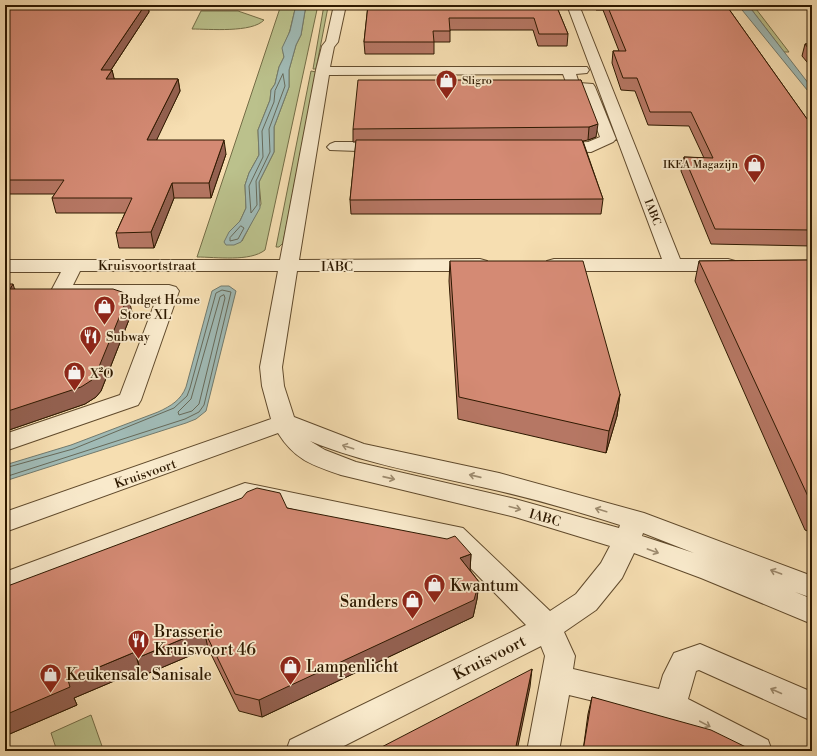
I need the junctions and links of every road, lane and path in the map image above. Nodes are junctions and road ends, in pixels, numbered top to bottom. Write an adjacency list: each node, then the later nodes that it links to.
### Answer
1 (331, 5): 4 (street, IABC)
2 (340, 5): 4 (street, IABC)
3 (573, 5): 6 (street, IABC)
4 (328, 46): 7 (street, IABC)
5 (568, 70): 6 (street); 7 (street); 10 (street)
6 (598, 70): 13 (street, IABC)
7 (324, 71): 17 (street, IABC)
8 (335, 147): 9 (street)
9 (399, 147)
10 (543, 147)
11 (498, 265): 17 (street, IABC)
12 (538, 265): 13 (street)
13 (673, 265): 14 (street)
14 (742, 265)
15 (5, 266): 16 (street, Kruisvoortstraat)
16 (73, 266): 17 (street, Kruisvoortstraat); 19 (street)
17 (289, 266): 18 (street, IABC)
18 (285, 422): 20 (street, Kruisvoort); 21 (street, IABC)
19 (5, 443)
20 (5, 522)
21 (631, 531): 23 (street, IABC, one-way to 21); 24 (street, IABC, one-way to 24); 25 (street, Kruisvoort)
22 (5, 583): 25 (street)
23 (812, 587)
24 (812, 612)
25 (548, 628): 26 (street); 29 (street, Kruisvoort)
26 (557, 679): 27 (street); 30 (street)
27 (671, 706): 28 (street, one-way to 27); 31 (street, one-way to 31)
28 (812, 706)
29 (302, 751)
30 (543, 751)
31 (756, 751)

